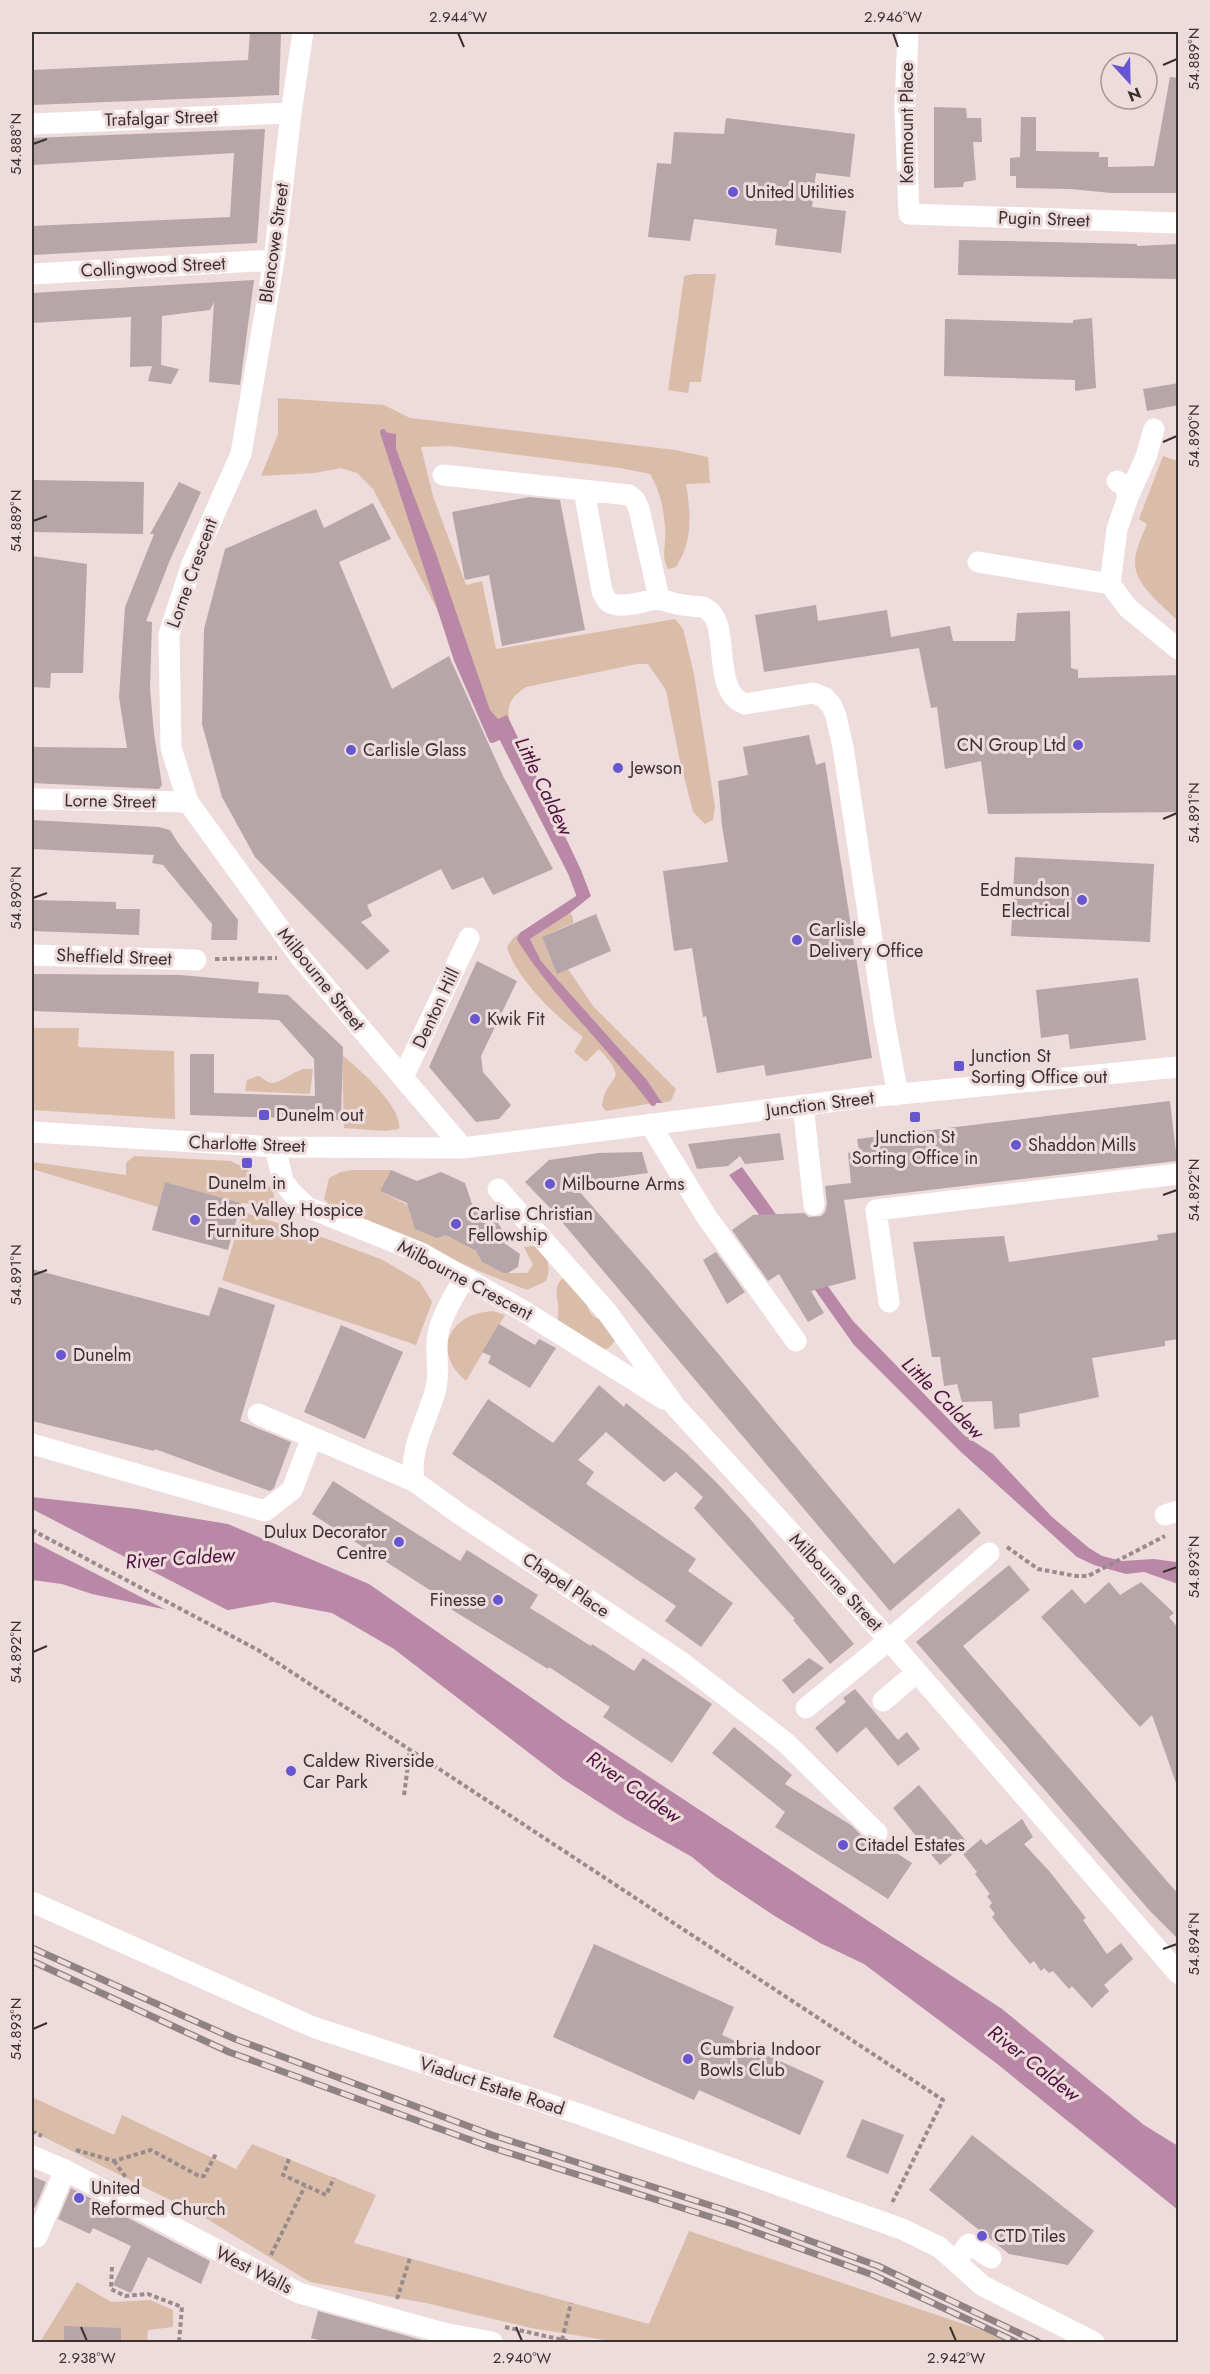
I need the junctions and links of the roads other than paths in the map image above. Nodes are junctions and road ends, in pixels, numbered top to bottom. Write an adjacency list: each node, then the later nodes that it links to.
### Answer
1 (303, 32): 3 (street, Blencowe Street)
2 (908, 32): 5 (street, Kenmount Place)
3 (291, 113): 4 (street, Trafalgar Street); 7 (street, Blencowe Street)
4 (32, 124)
5 (909, 214): 6 (street, Pugin Street)
6 (1179, 223)
7 (274, 260): 8 (street, Collingwood Street); 10 (street, Blencowe Street)
8 (32, 274)
9 (1154, 429): 14 (street)
10 (241, 454): 18 (street, Lorne Crescent)
11 (443, 475): 12 (street)
12 (584, 490): 15 (street); 15 (street)
13 (978, 562): 14 (street)
14 (1110, 584): 16 (street)
15 (659, 598): 24 (street)
16 (1174, 646)
17 (32, 799): 18 (street, Lorne Street)
18 (188, 802): 23 (street, Milbourne Street)
19 (469, 938): 23 (street, Denton Hill)
20 (32, 955): 21 (street, Sheffield Street)
21 (196, 960)
22 (1179, 1067): 24 (street, Junction Street)
23 (403, 1077): 29 (street, Milbourne Street)
24 (898, 1095): 25 (street, Junction Street)
25 (803, 1105): 26 (street, Junction Street); 32 (street)
26 (650, 1124): 29 (street, Junction Street); 35 (street)
27 (32, 1132): 28 (street, Charlotte Street)
28 (275, 1147): 29 (street, Charlotte Street); 33 (street, Milbourne Crescent)
29 (463, 1148)
30 (1179, 1174): 34 (street)
31 (498, 1189): 36 (street, Milbourne Street)
32 (814, 1205)
33 (464, 1278): 36 (street, Milbourne Crescent); 40 (street)
34 (890, 1302)
35 (796, 1341)
36 (675, 1406): 42 (street, Milbourne Street)
37 (258, 1414): 38 (street, Chapel Place)
38 (312, 1437): 39 (street); 40 (street, Chapel Place)
39 (32, 1444)
40 (414, 1481): 46 (street, Chapel Place)
41 (989, 1553): 42 (street)
42 (889, 1640): 43 (street, Milbourne Street); 45 (street)
43 (917, 1672): 44 (street); 48 (street, Milbourne Street)
44 (883, 1701)
45 (806, 1708)
46 (877, 1833)
47 (32, 1902): 53 (street, Viaduct Estate Road)
48 (1179, 1972)
49 (32, 2156): 50 (street, West Walls)
50 (65, 2170): 51 (street); 54 (street, West Walls)
51 (37, 2237)
52 (991, 2258): 53 (street)
53 (956, 2261): 55 (street, Viaduct Estate Road)
54 (498, 2335)
55 (1094, 2343)

